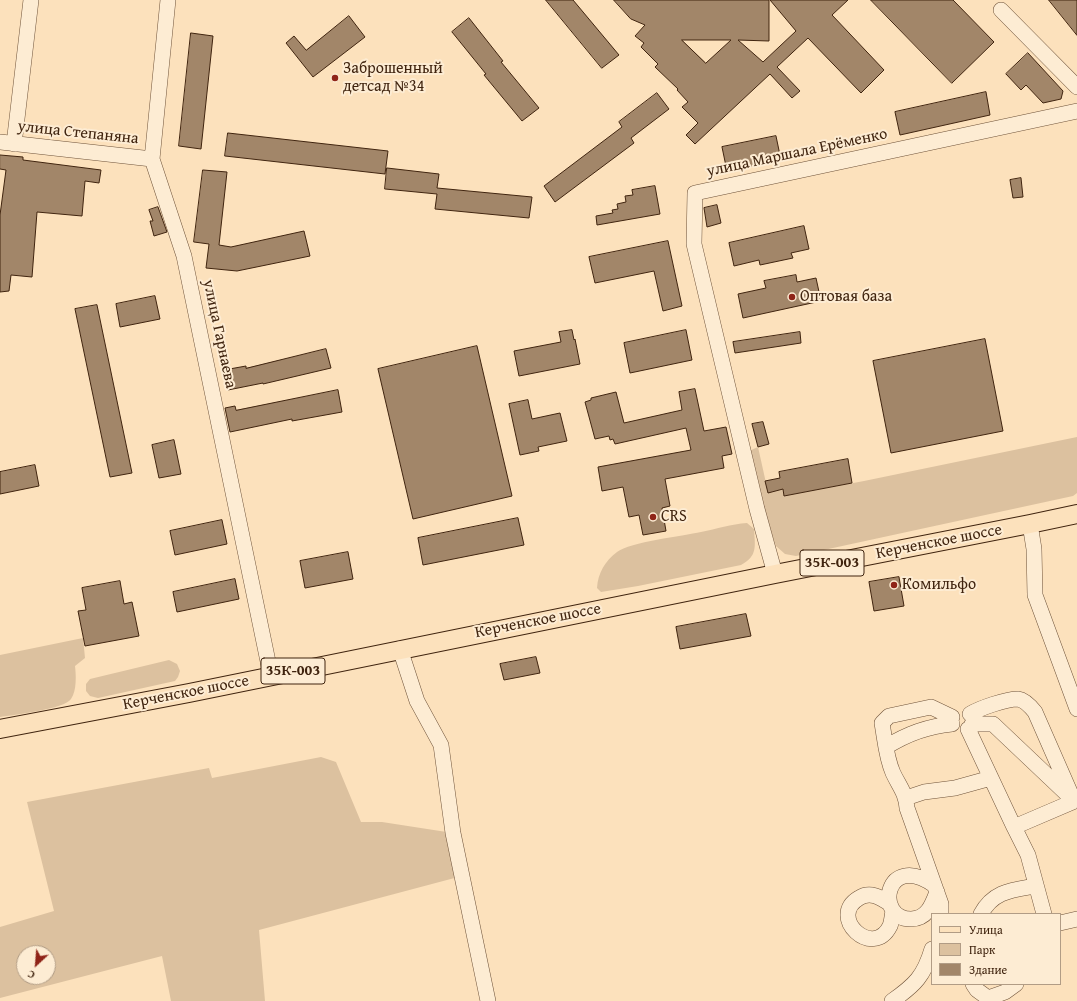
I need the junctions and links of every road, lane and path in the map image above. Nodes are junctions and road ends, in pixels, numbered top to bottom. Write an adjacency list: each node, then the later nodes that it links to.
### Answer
1 (31, 0): 6 (street)
2 (168, 0): 7 (street, улица Гарнаева)
3 (1001, 10): 4 (street)
4 (1077, 87)
5 (1077, 111): 10 (street, улица Маршала Ерёменко)
6 (7, 143): 7 (street, улица Степаняна)
7 (152, 159): 12 (street, улица Гарнаева)
8 (1077, 514): 9 (main road, Керченское шоссе / 35К-003)
9 (1030, 524): 10 (main road, Керченское шоссе / 35К-003); 13 (street)
10 (775, 574): 11 (main road, Керченское шоссе / 35К-003)
11 (400, 649): 12 (main road, Керченское шоссе / 35К-003); 32 (street)
12 (271, 676): 16 (main road, Керченское шоссе / 35К-003)
13 (1077, 709)
14 (952, 720): 15 (street); 17 (street); 17 (street)
15 (970, 722): 18 (street); 20 (street); 20 (street)
16 (0, 729)
17 (886, 747): 19 (street)
18 (991, 778): 19 (street); 21 (street)
19 (906, 798): 23 (street)
20 (1075, 801): 21 (street)
21 (1014, 827): 22 (street)
22 (1035, 886): 25 (street); 26 (street)
23 (935, 889): 23 (street); 24 (street)
24 (941, 913)
25 (982, 913)
26 (1044, 913)
27 (1077, 919): 28 (street)
28 (1061, 923)
29 (931, 952): 33 (street)
30 (974, 985): 31 (street)
31 (1015, 985)
32 (488, 1001)
33 (892, 1001)

